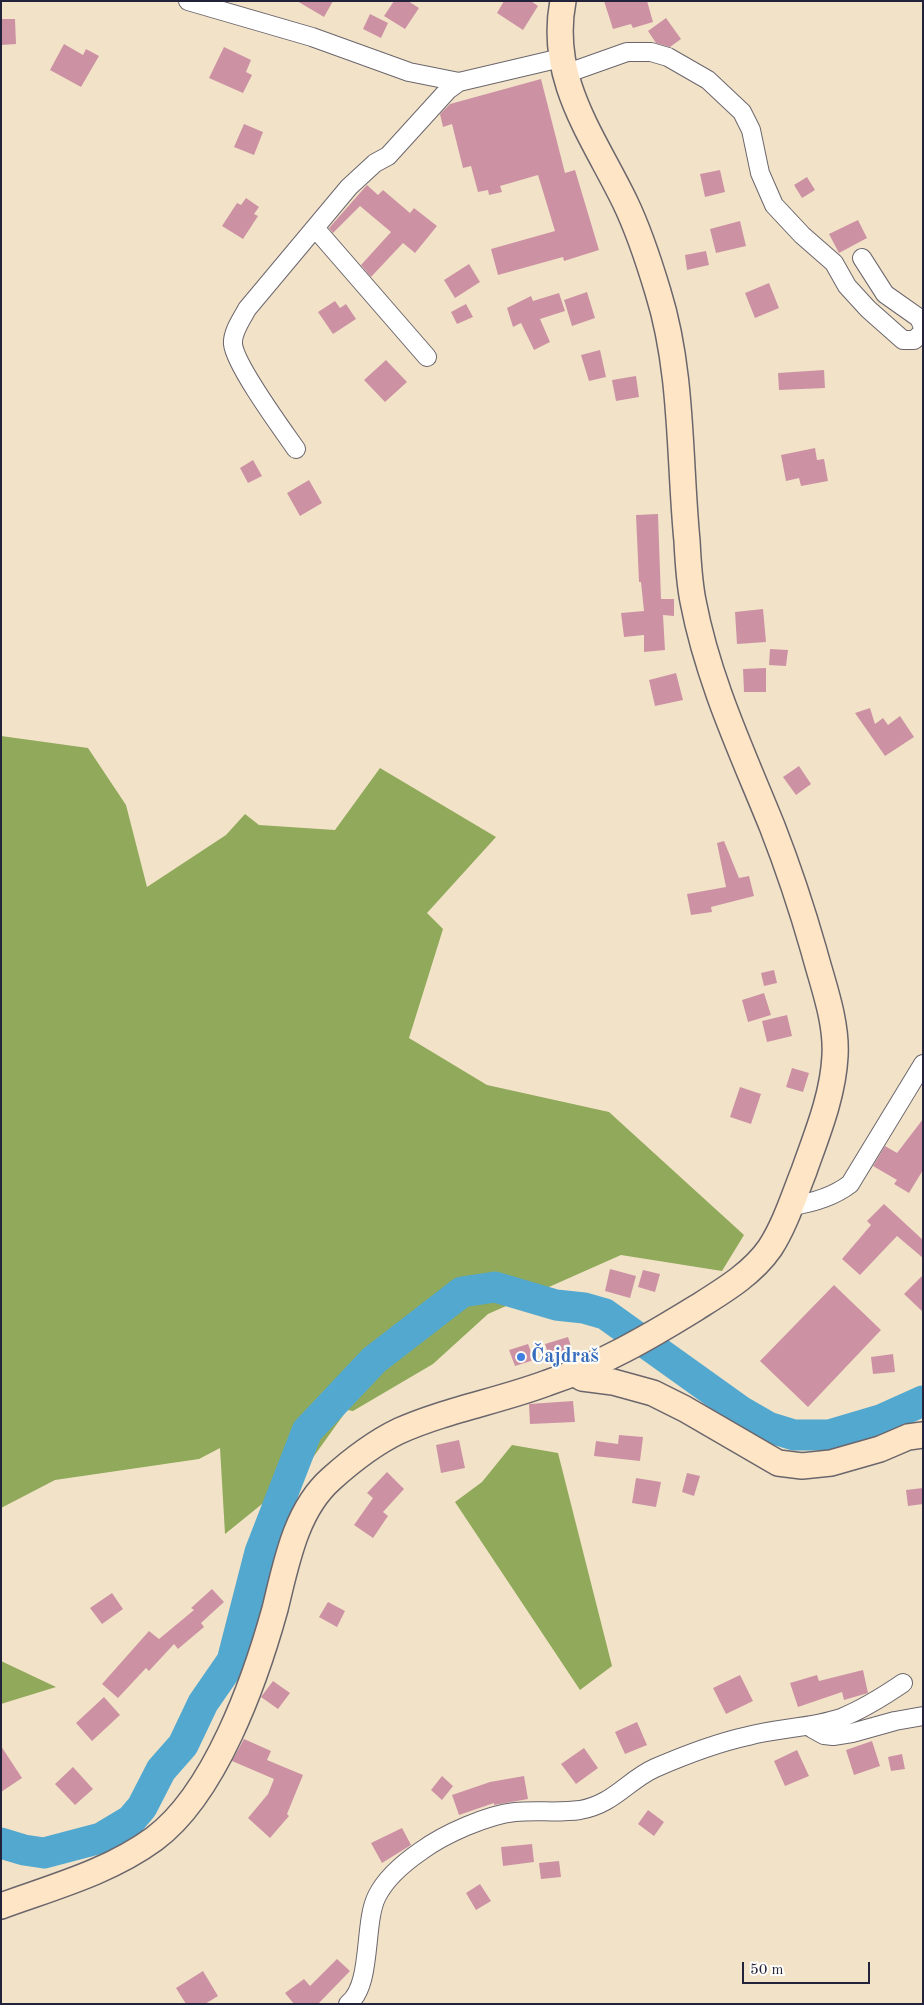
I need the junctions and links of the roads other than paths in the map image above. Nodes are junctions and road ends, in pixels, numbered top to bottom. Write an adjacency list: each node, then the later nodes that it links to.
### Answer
1 (188, 1): 4 (street)
2 (563, 1): 3 (main road)
3 (563, 66): 4 (street); 8 (street); 12 (main road)
4 (459, 82): 5 (street)
5 (315, 228): 9 (street); 10 (street)
6 (862, 258): 7 (street)
7 (923, 327)
8 (923, 332)
9 (427, 357)
10 (296, 449)
11 (923, 1064): 12 (street)
12 (791, 1206): 13 (main road)
13 (574, 1373): 14 (main road); 18 (main road)
14 (923, 1435)
15 (903, 1683): 17 (street)
16 (923, 1716): 17 (street)
17 (812, 1725): 19 (street)
18 (1, 1906)
19 (348, 2004)

